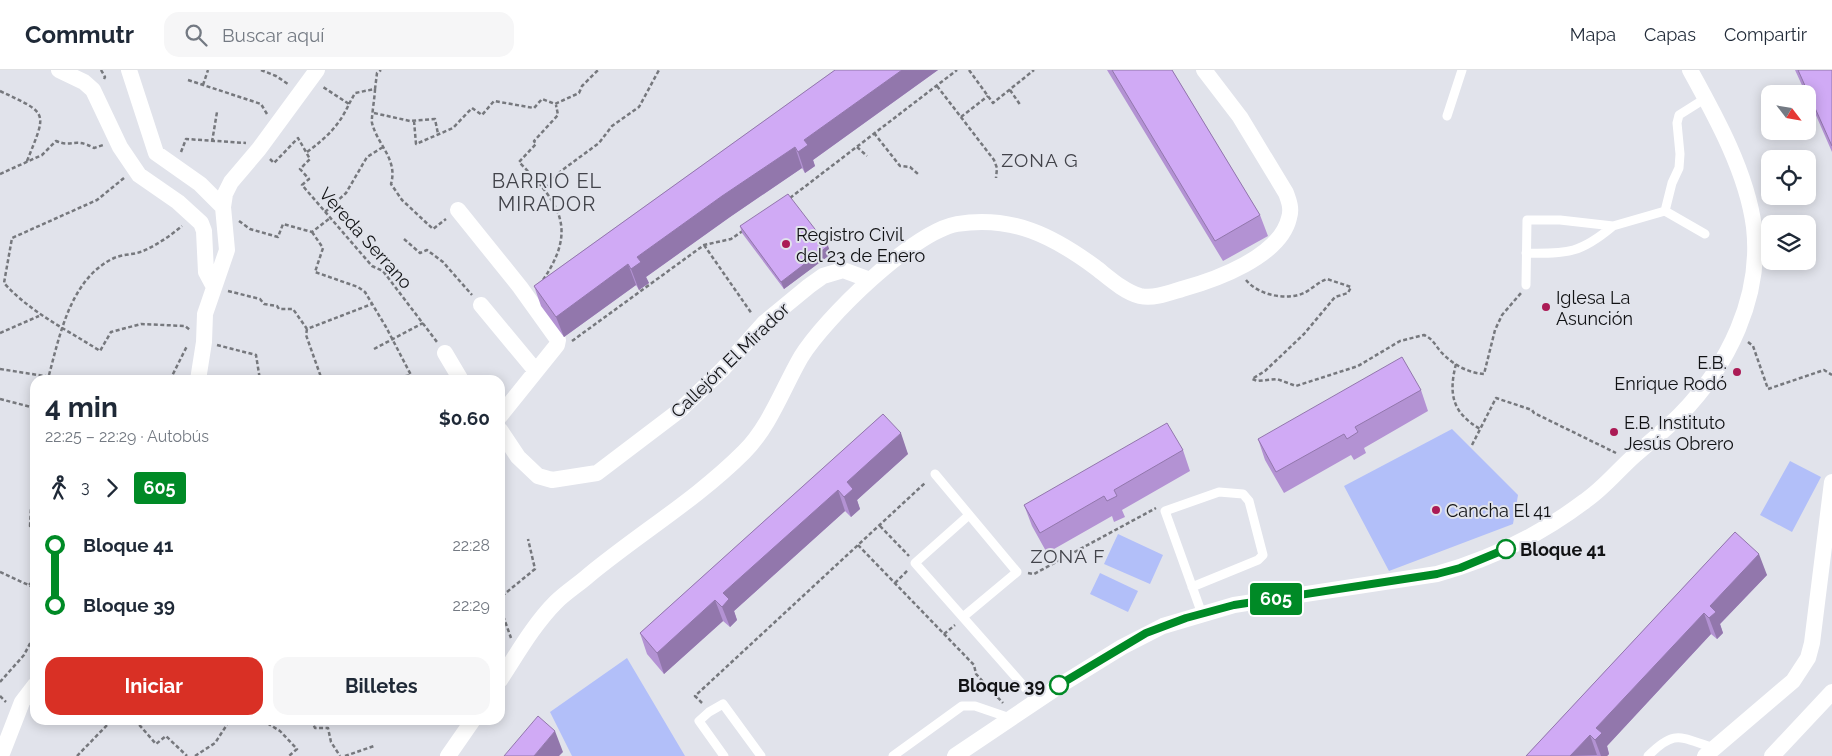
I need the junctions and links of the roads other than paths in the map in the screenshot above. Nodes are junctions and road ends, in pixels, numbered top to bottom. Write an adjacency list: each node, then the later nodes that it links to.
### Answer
1 (59, 70): 17 (street)
2 (129, 70): 9 (street)
3 (1204, 70): 15 (street)
4 (1462, 70): 8 (lane)
5 (1690, 70): 7 (street)
6 (314, 74): 9 (street)
7 (1706, 98): 11 (lane); 29 (street)
8 (1447, 116)
9 (223, 207): 17 (street)
10 (458, 210): 20 (street)
11 (1665, 211): 12 (lane); 13 (lane)
12 (1613, 226): 14 (lane); 14 (lane)
13 (1704, 234)
14 (1526, 253): 16 (lane)
15 (870, 280): 24 (street, Callejón El Mirador); 31 (street)
16 (1526, 285)
17 (214, 287): 21 (street)
18 (481, 305): 20 (street)
19 (445, 353): 22 (street)
20 (535, 370): 23 (street)
21 (199, 375)
22 (458, 375)
23 (505, 409)
24 (505, 438)
25 (935, 474): 27 (lane)
26 (1832, 482): 37 (street)
27 (969, 515): 30 (lane); 30 (lane)
28 (1192, 587): 28 (lane); 29 (lane)
29 (1202, 614): 34 (street)
30 (963, 617): 34 (lane)
31 (505, 673)
32 (30, 691): 38 (street)
33 (1832, 692): 45 (street)
34 (1036, 700): 35 (street)
35 (1012, 717): 42 (lane); 43 (street)
36 (470, 725): 39 (street)
37 (1710, 752): 44 (lane)
38 (1, 756)
39 (448, 756)
40 (724, 756): 41 (lane)
41 (761, 756)
42 (893, 756)
43 (955, 756)
44 (1648, 756)
45 (1772, 756)

